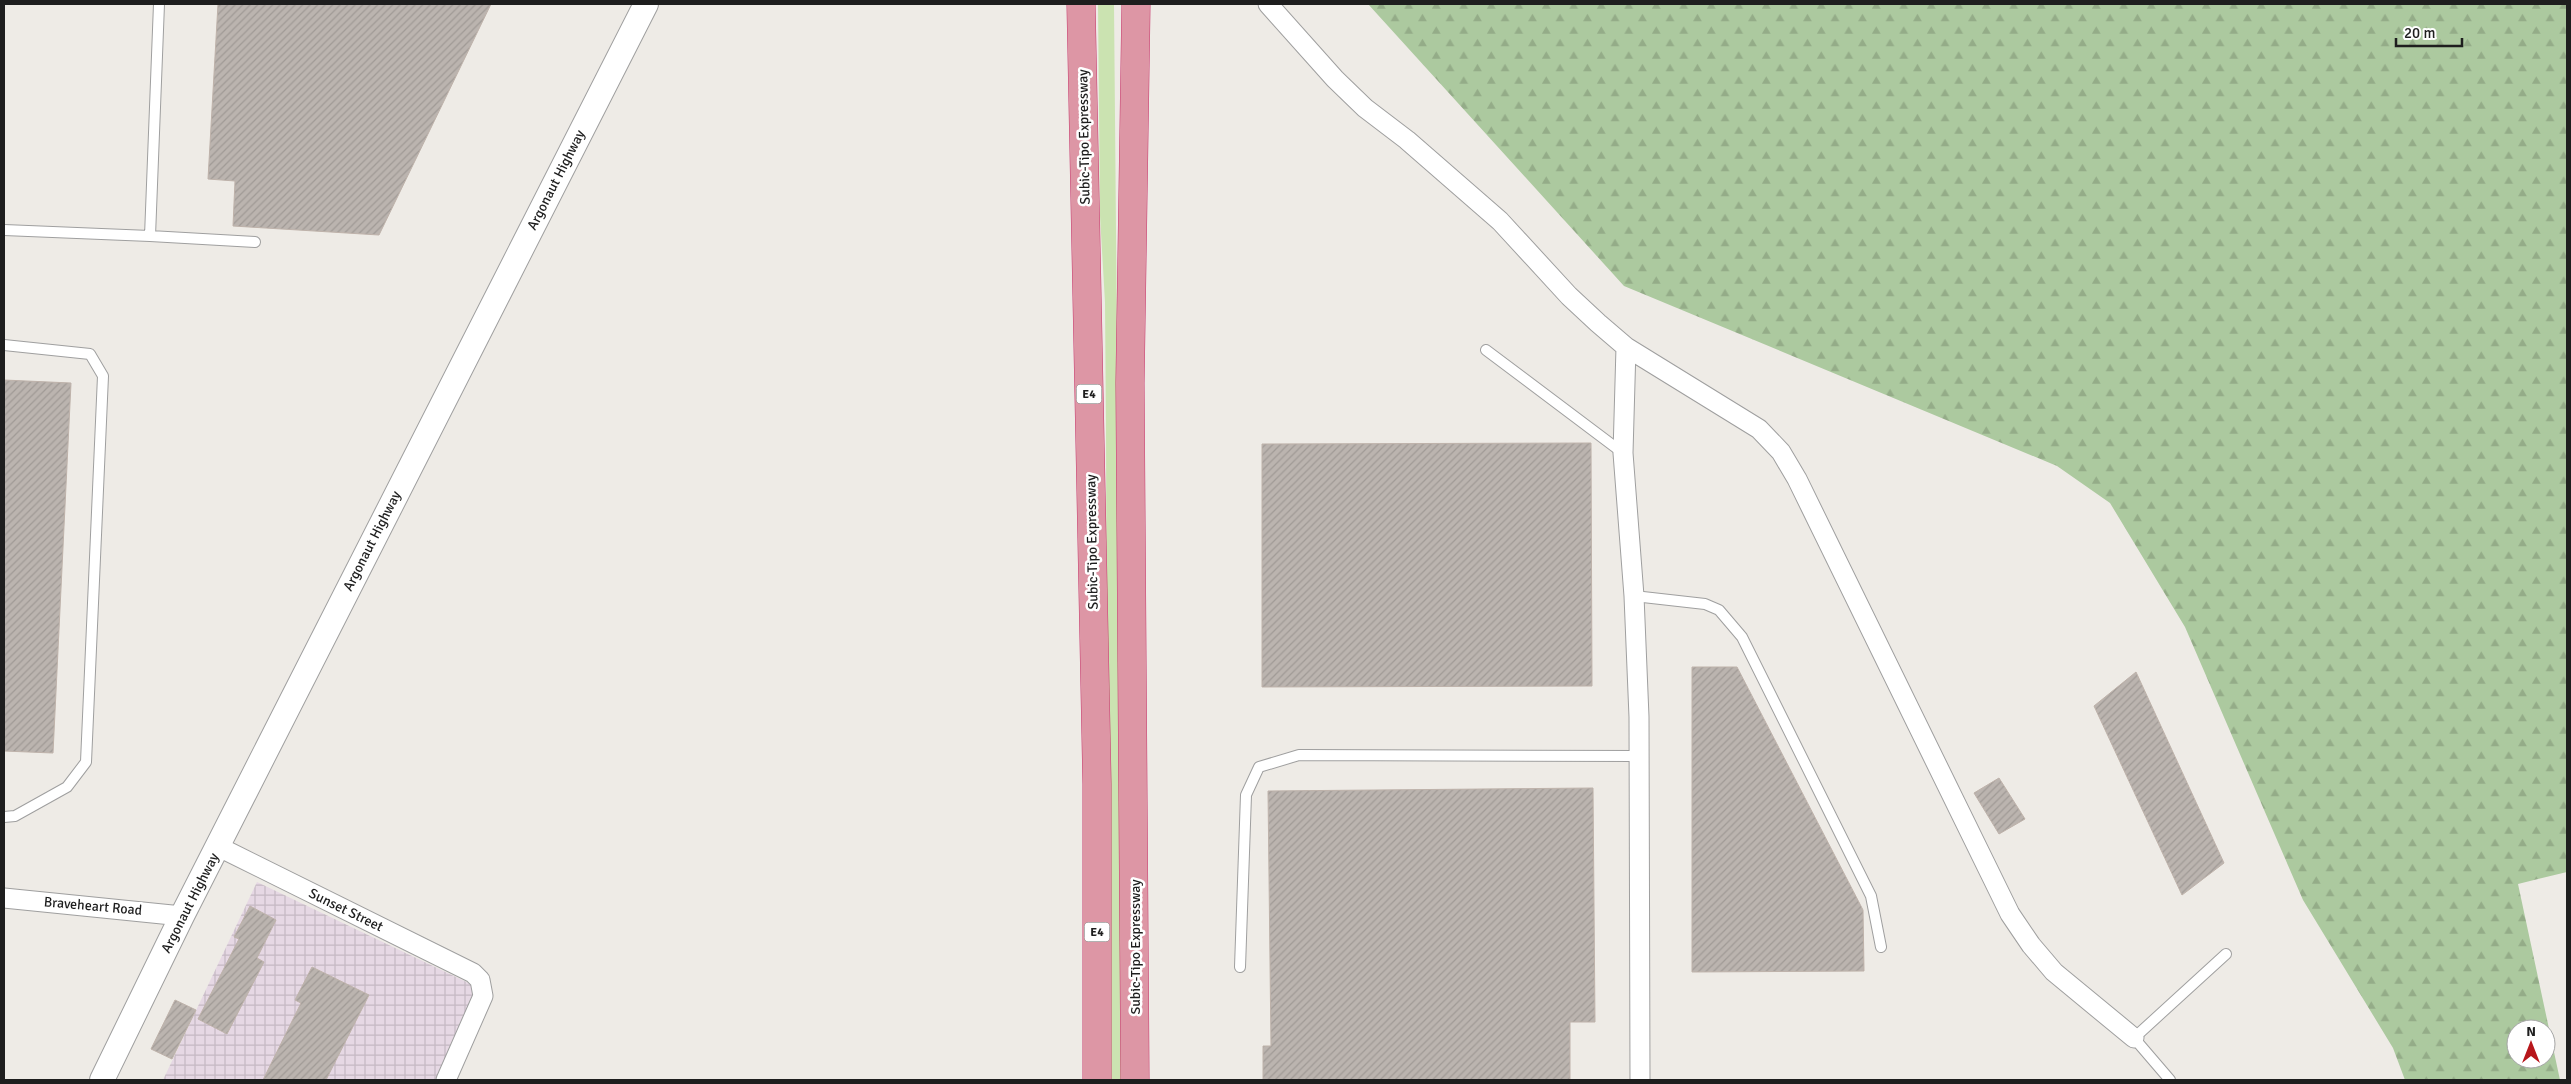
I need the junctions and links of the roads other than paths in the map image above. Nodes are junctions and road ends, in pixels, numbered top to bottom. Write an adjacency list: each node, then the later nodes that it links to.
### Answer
1 (159, 4): 7 (lane)
2 (646, 4): 16 (street, Argonaut Highway)
3 (1081, 4): 25 (highway, Subic-Tipo Expressway / E4)
4 (1136, 4): 26 (highway, Subic-Tipo Expressway)
5 (1268, 4): 10 (street)
6 (4, 230): 7 (lane)
7 (150, 236): 8 (lane)
8 (254, 242)
9 (4, 345): 15 (lane)
10 (1626, 347): 12 (street); 22 (street)
11 (1486, 350): 12 (lane)
12 (1623, 453): 13 (street)
13 (1634, 596): 14 (street); 19 (lane)
14 (1639, 756): 21 (lane); 27 (street)
15 (4, 817)
16 (219, 847): 18 (street, Argonaut Highway); 24 (street, Sunset Street)
17 (4, 898): 18 (street, Braveheart Road)
18 (182, 916): 23 (street, Argonaut Highway)
19 (1881, 947)
20 (2226, 954): 22 (lane)
21 (1240, 967)
22 (2134, 1038): 28 (lane)
23 (102, 1080)
24 (446, 1080)
25 (1097, 1080)
26 (1135, 1080)
27 (1640, 1080)
28 (2170, 1080)

